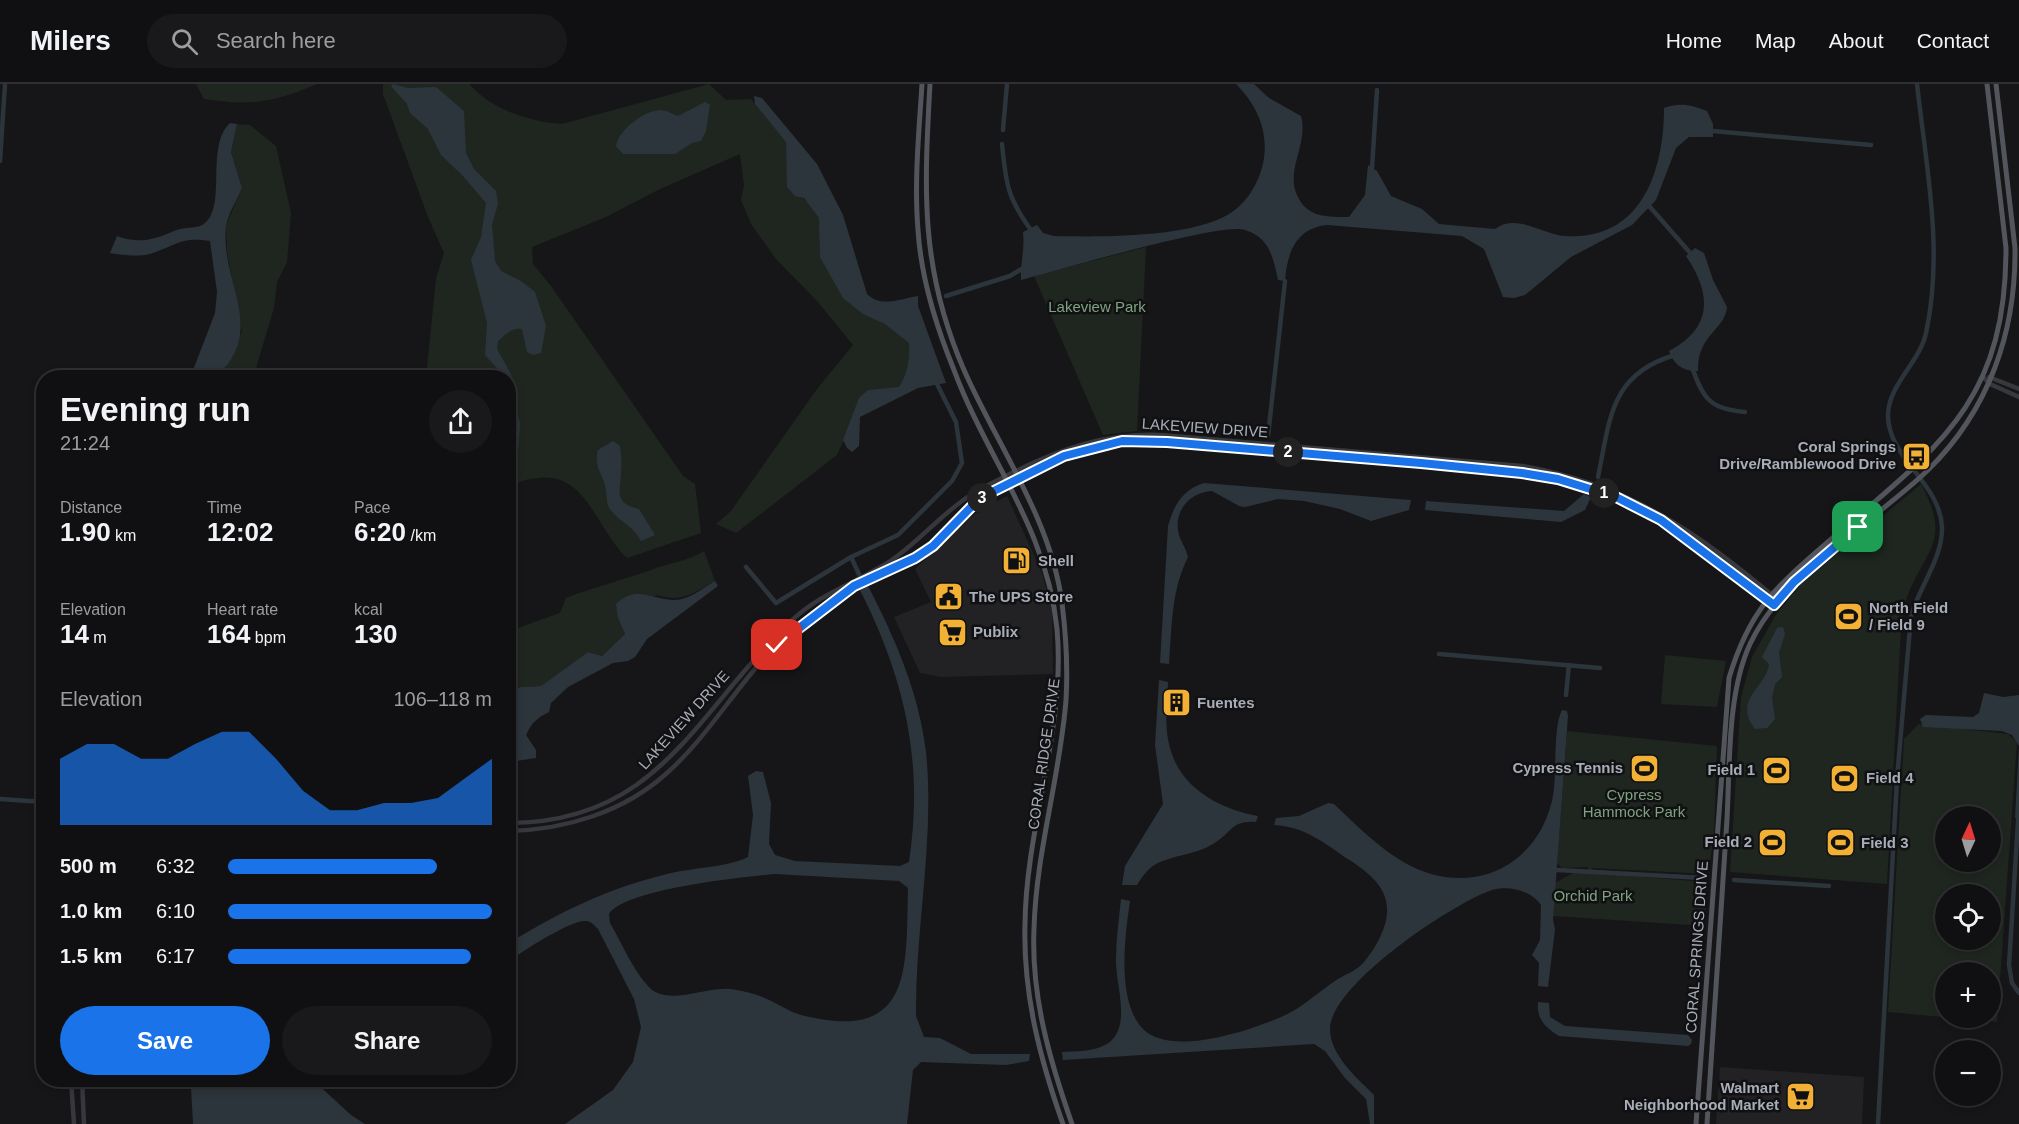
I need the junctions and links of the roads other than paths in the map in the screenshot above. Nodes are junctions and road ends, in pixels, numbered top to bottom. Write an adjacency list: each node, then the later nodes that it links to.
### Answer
1 (922, 84): 10 (main road, CORAL RIDGE DRIVE)
2 (930, 84): 9 (main road, CORAL RIDGE DRIVE)
3 (1987, 84): 5 (main road, CORAL SPRINGS DRIVE)
4 (1996, 84): 6 (main road, CORAL SPRINGS DRIVE)
5 (1983, 377): 6 (street); 14 (main road, CORAL SPRINGS DRIVE)
6 (1991, 381): 7 (street); 8 (street); 15 (main road, CORAL SPRINGS DRIVE)
7 (2019, 389)
8 (2019, 397)
9 (1014, 472): 10 (street, LAKEVIEW DRIVE); 11 (main road, CORAL RIDGE DRIVE); 14 (street, LAKEVIEW DRIVE)
10 (1006, 476): 12 (main road, CORAL RIDGE DRIVE); 13 (street, LAKEVIEW DRIVE)
11 (1017, 478): 12 (street, LAKEVIEW DRIVE); 14 (street, LAKEVIEW DRIVE); 23 (main road, CORAL RIDGE DRIVE)
12 (1010, 483): 13 (street, LAKEVIEW DRIVE); 22 (main road, CORAL RIDGE DRIVE)
13 (868, 575): 16 (street, LAKEVIEW DRIVE); 17 (street, LAKEVIEW DRIVE)
14 (1768, 596): 15 (street, LAKEVIEW DRIVE); 24 (main road, CORAL SPRINGS DRIVE)
15 (1776, 603): 25 (main road, CORAL SPRINGS DRIVE)
16 (516, 822)
17 (516, 830)
18 (71, 1087): 20 (street)
19 (82, 1087): 21 (street)
20 (74, 1124)
21 (84, 1124)
22 (1063, 1124)
23 (1072, 1124)
24 (1696, 1124)
25 (1707, 1124)

